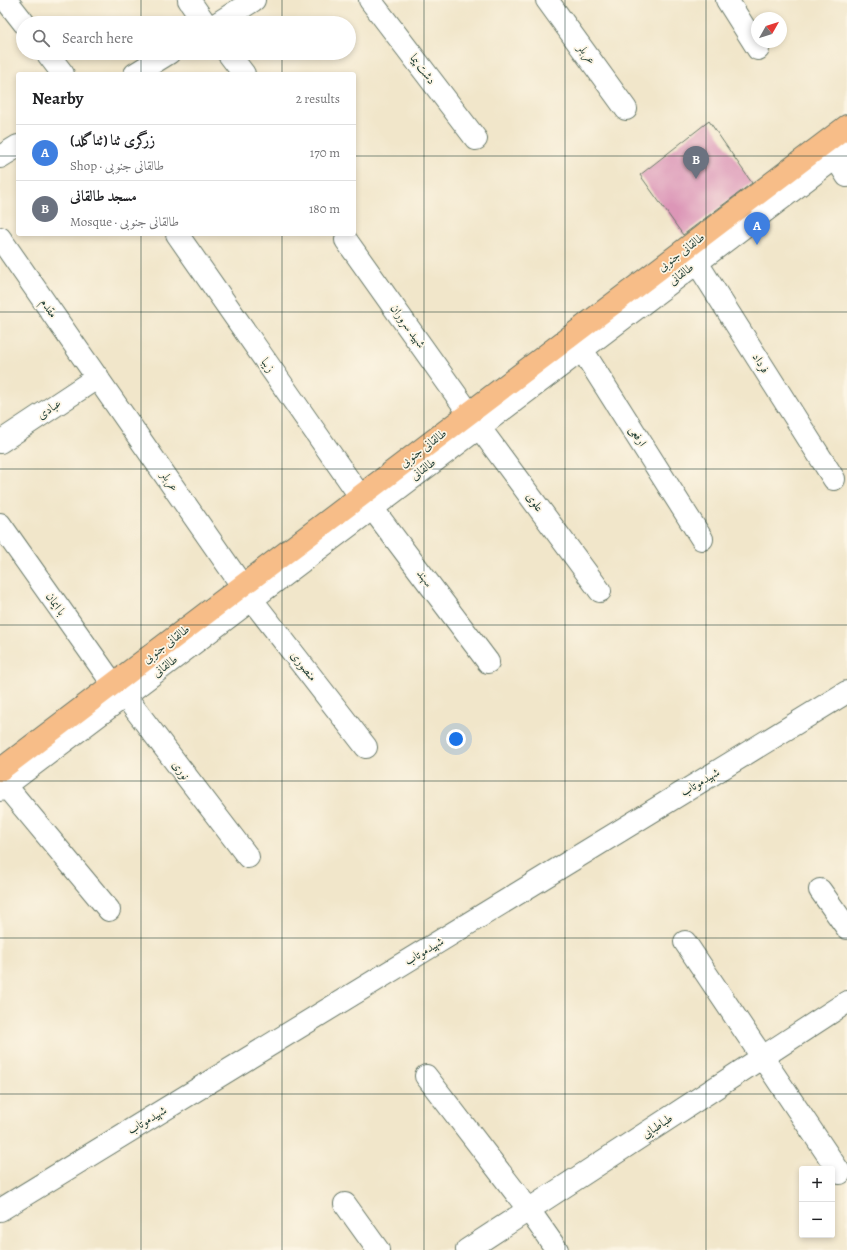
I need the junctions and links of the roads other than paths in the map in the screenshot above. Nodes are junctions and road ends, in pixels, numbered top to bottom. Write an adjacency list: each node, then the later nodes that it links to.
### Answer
1 (6, 0): 7 (street)
2 (189, 0): 8 (street)
3 (254, 0): 9 (street)
4 (370, 0): 19 (street, دشت پیما)
5 (547, 0): 17 (street, عربلر)
6 (727, 0): 10 (street)
7 (19, 16)
8 (200, 16)
9 (229, 16)
10 (758, 49)
11 (52, 60): 14 (street)
12 (158, 60): 15 (street)
13 (233, 60): 16 (street)
14 (61, 72)
15 (138, 72)
16 (242, 72)
17 (626, 109)
18 (847, 126): 21 (main road, طالقانی جنوبی)
19 (476, 139)
20 (16, 147): 22 (street)
21 (836, 150): 23 (street); 27 (main road, طالقانی جنوبی)
22 (0, 157)
23 (847, 176)
24 (178, 236): 33 (street, زیبا)
25 (0, 238): 29 (street, مقدم)
26 (346, 240): 30 (street, شهید سروران)
27 (692, 254): 28 (main road, طالقانی جنوبی); 32 (street, فرداد)
28 (577, 342): 30 (main road, طالقانی جنوبی); 35 (street, ارفعی)
29 (98, 377): 31 (street, عبادی); 37 (street, عربلر)
30 (475, 419): 33 (main road, طالقانی جنوبی); 36 (street, علوی)
31 (0, 442)
32 (834, 479)
33 (366, 502): 37 (main road, طالقانی جنوبی); 38 (street, سهند)
34 (0, 524): 39 (street, با ایمان)
35 (702, 538)
36 (600, 591)
37 (248, 592): 39 (main road, طالقانی جنوبی); 41 (street, منصوری)
38 (488, 662)
39 (119, 690): 42 (main road, طالقانی جنوبی); 43 (street, نوری)
40 (847, 692): 53 (street, شهیدموتاب)
41 (366, 747)
42 (1, 781): 45 (street)
43 (248, 857)
44 (820, 890): 46 (street)
45 (109, 910)
46 (847, 928)
47 (685, 942): 49 (street)
48 (847, 1002): 49 (street, طباطبایی)
49 (763, 1057): 51 (street); 54 (street, طباطبایی)
50 (426, 1076): 54 (street)
51 (840, 1173)
52 (345, 1204): 55 (street)
53 (0, 1210)
54 (529, 1210): 56 (street, طباطبایی); 57 (street)
55 (378, 1250)
56 (467, 1250)
57 (557, 1250)

